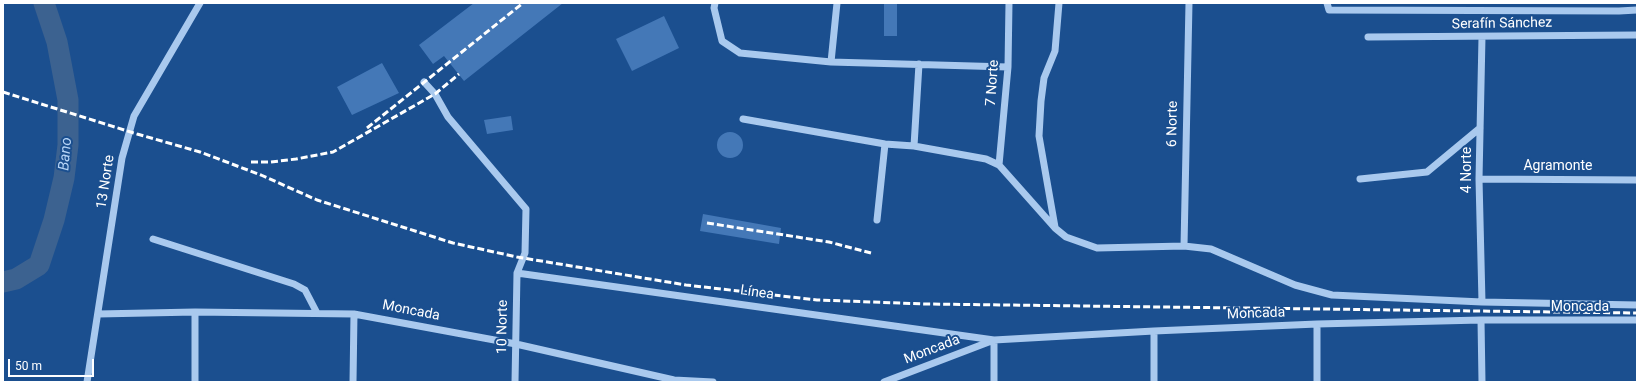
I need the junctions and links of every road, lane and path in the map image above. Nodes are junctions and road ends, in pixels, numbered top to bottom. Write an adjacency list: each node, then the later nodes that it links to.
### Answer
1 (200, 3): 33 (street, 13 Norte)
2 (715, 3): 12 (street)
3 (837, 3): 12 (street)
4 (1009, 3): 14 (street, 7 Norte)
5 (1059, 3): 25 (street)
6 (1189, 3): 27 (street, 6 Norte)
7 (1327, 3): 8 (street)
8 (1637, 10)
9 (1637, 35): 11 (street, Serafín Sánchez)
10 (1368, 37): 11 (street, Serafín Sánchez)
11 (1482, 37): 17 (street, 4 Norte)
12 (831, 62): 13 (street)
13 (920, 64): 14 (street); 19 (street)
14 (1008, 67): 20 (street, 7 Norte)
15 (424, 82): 28 (street)
16 (743, 119): 18 (street)
17 (1480, 128): 21 (street); 22 (street, 4 Norte)
18 (885, 144): 19 (street); 24 (street)
19 (914, 146): 20 (street)
20 (999, 165): 25 (street, Moncada)
21 (1360, 179)
22 (1479, 179): 23 (street, Agramonte); 29 (street, 4 Norte)
23 (1637, 180)
24 (878, 220)
25 (1055, 228): 27 (street, Moncada)
26 (153, 239): 32 (street)
27 (1184, 246): 29 (street, Moncada)
28 (517, 272): 39 (street, Línea); 40 (street, 10 Norte)
29 (1482, 302): 30 (street, Moncada)
30 (1637, 305)
31 (195, 312): 32 (street, Moncada); 33 (street, Moncada); 43 (street)
32 (317, 313): 34 (street, Moncada)
33 (98, 314): 42 (street, 13 Norte)
34 (354, 314): 40 (street, Moncada); 44 (street)
35 (1481, 320): 36 (street, Moncada); 37 (street, Moncada); 51 (street)
36 (1637, 320)
37 (1317, 324): 38 (street, Moncada); 50 (street)
38 (1154, 331): 39 (street, Moncada); 49 (street)
39 (994, 340): 47 (street, Moncada); 48 (street)
40 (516, 344): 41 (street, Moncada); 45 (street, 10 Norte)
41 (674, 381): 46 (street, Moncada)
42 (87, 382)
43 (195, 382)
44 (353, 382)
45 (515, 382)
46 (713, 382)
47 (884, 382)
48 (994, 382)
49 (1154, 382)
50 (1317, 382)
51 (1482, 382)

